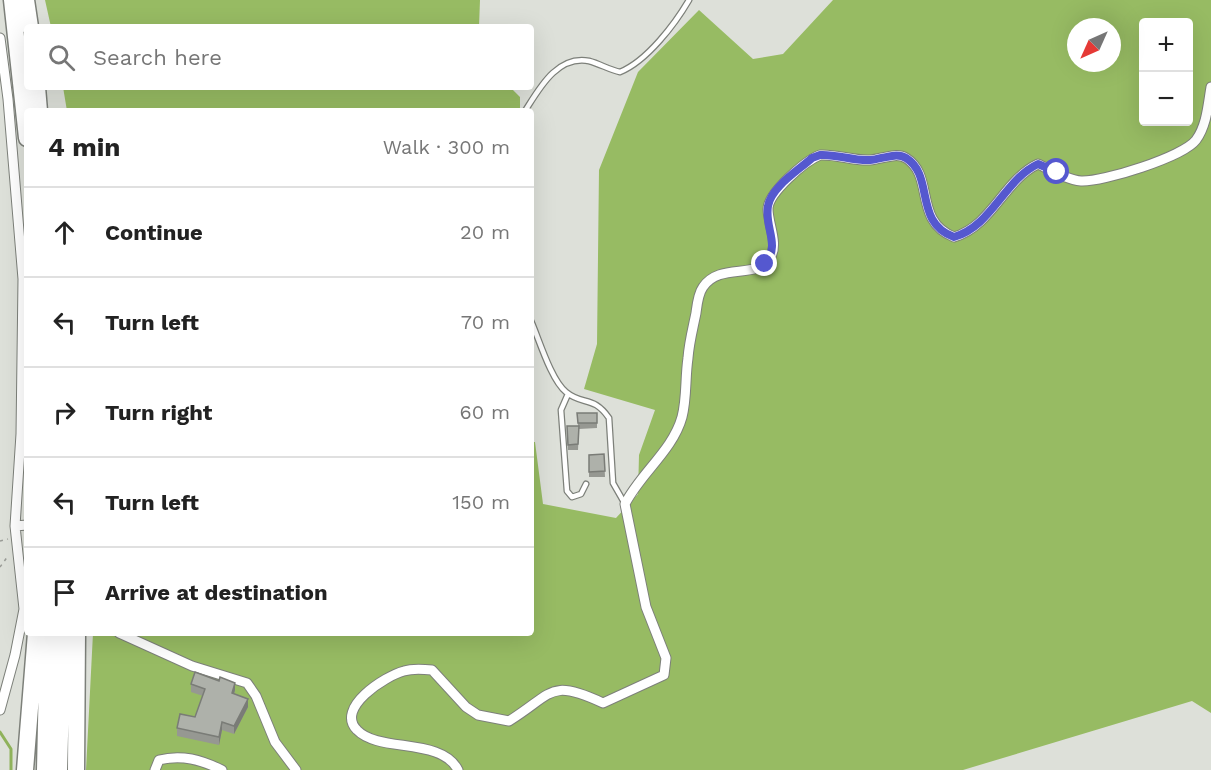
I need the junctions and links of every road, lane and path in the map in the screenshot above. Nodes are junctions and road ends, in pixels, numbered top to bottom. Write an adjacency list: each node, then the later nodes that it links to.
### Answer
1 (12, 0): 10 (highway)
2 (26, 0): 4 (highway)
3 (689, 0): 9 (lane)
4 (30, 24)
5 (0, 39): 15 (street)
6 (1211, 87): 14 (street)
7 (37, 90): 8 (highway)
8 (39, 108)
9 (527, 108)
10 (24, 110)
11 (534, 328): 12 (lane)
12 (568, 394): 13 (lane); 14 (lane)
13 (586, 484)
14 (626, 504): 22 (street)
15 (21, 526): 21 (street)
16 (36, 636): 23 (highway)
17 (48, 636): 24 (highway)
18 (63, 636): 25 (highway)
19 (77, 636): 26 (highway)
20 (126, 636): 29 (street)
21 (0, 710)
22 (456, 769)
23 (25, 770)
24 (45, 770)
25 (59, 770)
26 (76, 770)
27 (155, 770): 28 (street)
28 (222, 770)
29 (296, 770)

